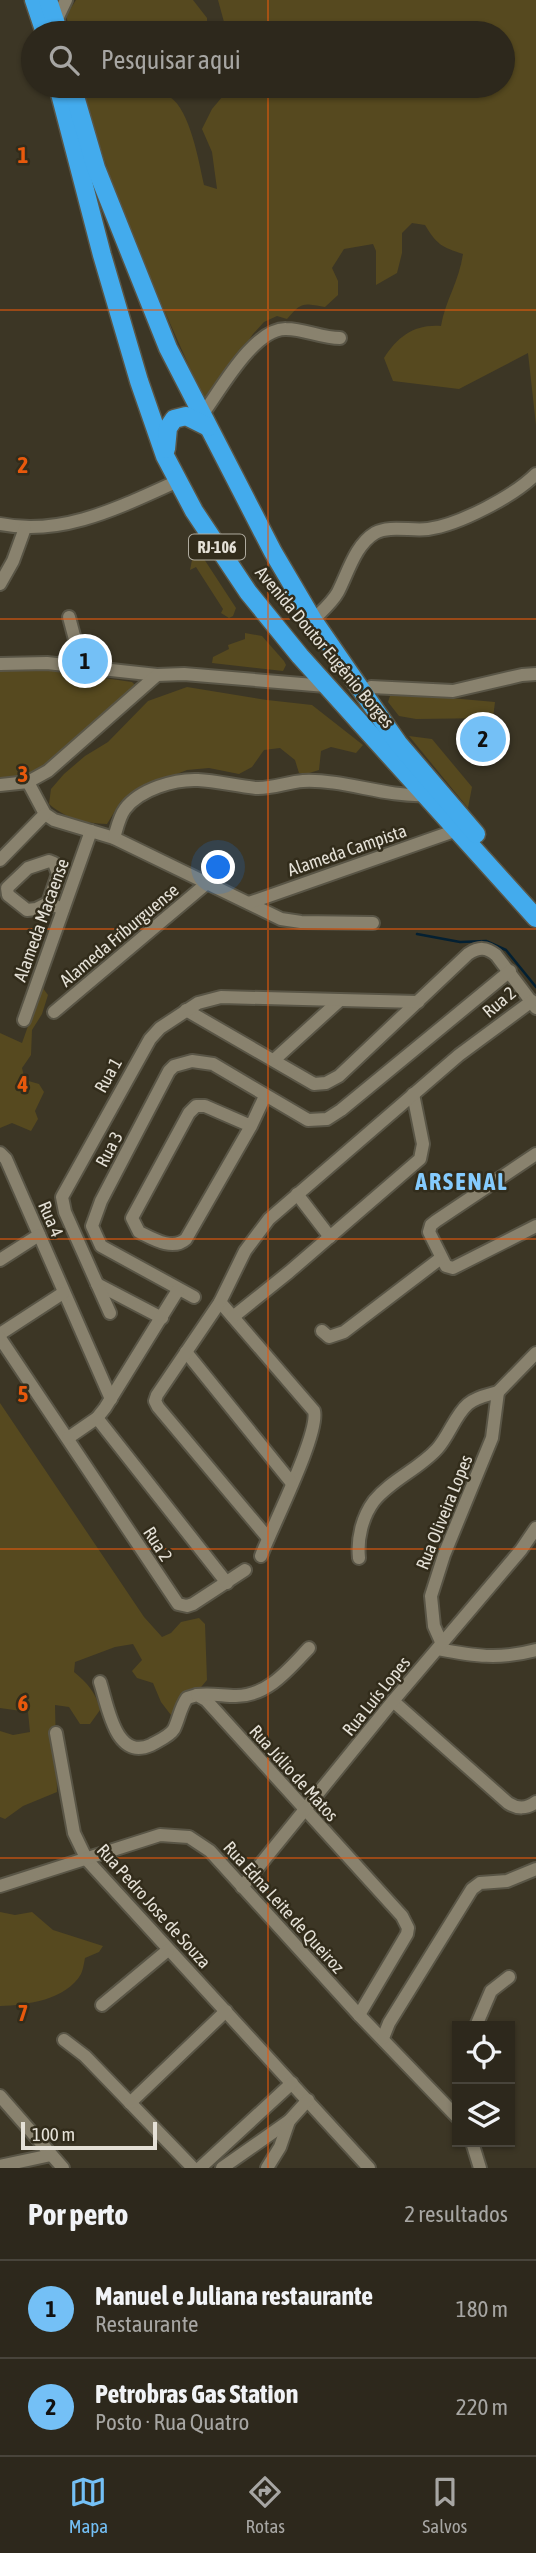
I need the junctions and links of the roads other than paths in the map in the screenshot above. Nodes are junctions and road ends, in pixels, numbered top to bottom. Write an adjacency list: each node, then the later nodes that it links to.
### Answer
1 (34, 0): 4 (highway)
2 (48, 0): 5 (highway)
3 (66, 0): 6 (street)
4 (48, 21)
5 (52, 21)
6 (57, 21)
7 (61, 98): 11 (highway, Avenida Doutor Eugênio Borges / RJ-106)
8 (76, 98): 10 (highway, Avenida Doutor Eugênio Borges / RJ-106)
9 (340, 338): 10 (street)
10 (205, 421): 11 (highway); 18 (highway, Avenida Doutor Eugênio Borges / RJ-106)
11 (165, 456): 13 (highway, Avenida Doutor Eugênio Borges / RJ-106)
12 (536, 474): 18 (street)
13 (178, 481): 15 (street); 23 (highway, Avenida Doutor Eugênio Borges / RJ-106)
14 (0, 524): 15 (street)
15 (25, 528): 16 (street)
16 (0, 584)
17 (69, 617): 20 (street)
18 (313, 620): 24 (highway, Avenida Doutor Eugênio Borges / RJ-106)
19 (0, 664): 20 (street)
20 (79, 666): 22 (street)
21 (536, 674): 24 (street)
22 (157, 675): 23 (street); 25 (street)
23 (326, 686): 27 (highway, Avenida Doutor Eugênio Borges / RJ-106)
24 (363, 693): 34 (highway, Avenida Doutor Eugênio Borges / RJ-106)
25 (27, 782): 26 (street); 28 (street)
26 (0, 785)
27 (425, 795): 29 (highway, Avenida Doutor Eugênio Borges / RJ-106); 31 (street)
28 (45, 814): 30 (street); 32 (street)
29 (457, 830): 36 (street, Alameda Campista); 38 (highway, Avenida Doutor Eugênio Borges / RJ-106)
30 (91, 831): 31 (street); 37 (street, Alameda Macaense)
31 (114, 838): 33 (street)
32 (0, 860)
33 (206, 884): 36 (street); 45 (street, Alameda Friburguense)
34 (536, 901)
35 (48, 903): 35 (street); 37 (street)
36 (249, 903): 39 (street)
37 (63, 909): 46 (street, Alameda Macaense)
38 (536, 918)
39 (373, 923)
40 (510, 971): 42 (street, Rua 2); 43 (street, Rua 2); 49 (street)
41 (341, 1000): 42 (street, Rua 1); 44 (street, Rua 1); 47 (street)
42 (418, 1002): 47 (street, Rua 2)
43 (534, 1005): 48 (street, Rua 2)
44 (186, 1010): 47 (street); 59 (street, Rua 1)
45 (54, 1012)
46 (24, 1020)
47 (274, 1060)
48 (413, 1094): 53 (street); 56 (street)
49 (265, 1096): 50 (street); 60 (street, Rua 3)
50 (251, 1126): 50 (street)
51 (536, 1154): 57 (street)
52 (3, 1156): 55 (street, Rua 4)
53 (297, 1194): 56 (street); 63 (street)
54 (536, 1226): 57 (street)
55 (39, 1235): 58 (street); 61 (street, Rua 4)
56 (330, 1237): 65 (street)
57 (441, 1258): 67 (street)
58 (0, 1260)
59 (97, 1284): 64 (street, Rua 1); 66 (street)
60 (178, 1290): 62 (street, Rua 3); 66 (street)
61 (63, 1293): 68 (street); 72 (street, Rua 4)
62 (194, 1297)
63 (220, 1302): 65 (street); 69 (street)
64 (110, 1313)
65 (233, 1317): 75 (street)
66 (162, 1318): 72 (street)
67 (322, 1331)
68 (0, 1336): 74 (street)
69 (186, 1352): 75 (street); 77 (street)
70 (536, 1353): 71 (street, Rua Oliveira Lopes)
71 (498, 1392): 79 (street, Rua Oliveira Lopes); 82 (street, Rua Oliveira Lopes)
72 (111, 1399): 73 (street)
73 (97, 1418): 74 (street); 81 (street)
74 (68, 1438): 81 (street, Rua 2)
75 (292, 1482): 77 (street)
76 (536, 1528): 82 (street, Rua Luís Lopes)
77 (268, 1538): 78 (street)
78 (261, 1556)
79 (359, 1558)
80 (245, 1570): 81 (street, Rua 2)
81 (227, 1583)
82 (440, 1647): 84 (street); 87 (street, Rua Luís Lopes)
83 (309, 1648): 86 (street)
84 (536, 1650)
85 (100, 1682): 86 (street)
86 (197, 1695): 90 (street, Rua Júlio de Matos)
87 (393, 1701): 89 (street); 90 (street, Rua Luís Lopes)
88 (56, 1733): 91 (street, Rua Pedro Jose de Souza)
89 (536, 1802)
90 (304, 1811): 94 (street, Rua Luís Lopes); 99 (street, Rua Júlio de Matos)
91 (87, 1860): 93 (street, Rua Edna Leite de Queiroz); 94 (street, Rua Edna Leite de Queiroz); 95 (street, Rua Pedro Jose de Souza)
92 (536, 1870): 101 (street)
93 (0, 1886)
94 (243, 1887): 99 (street, Rua Edna Leite de Queiroz)
95 (168, 1950): 97 (street); 98 (street, Rua Pedro Jose de Souza)
96 (509, 1978): 100 (street)
97 (102, 2005)
98 (226, 2011): 103 (street, Rua Pedro Jose de Souza); 106 (street)
99 (359, 2015): 101 (street, Rua Edna Leite de Queiroz)
100 (478, 2021)
101 (383, 2038): 107 (street, Rua Edna Leite de Queiroz)
102 (64, 2040): 106 (street)
103 (292, 2083): 105 (street, Rua Pedro Jose de Souza); 114 (street)
104 (0, 2096): 110 (street)
105 (308, 2100): 108 (street); 117 (street, Rua Pedro Jose de Souza)
106 (130, 2103): 113 (street)
107 (452, 2105)
108 (289, 2121): 115 (street); 116 (street)
109 (474, 2147): 118 (street)
110 (51, 2155): 111 (street); 112 (street)
111 (0, 2165)
112 (62, 2168)
113 (193, 2168)
114 (200, 2168)
115 (222, 2168)
116 (267, 2168)
117 (369, 2168)
118 (480, 2168)

